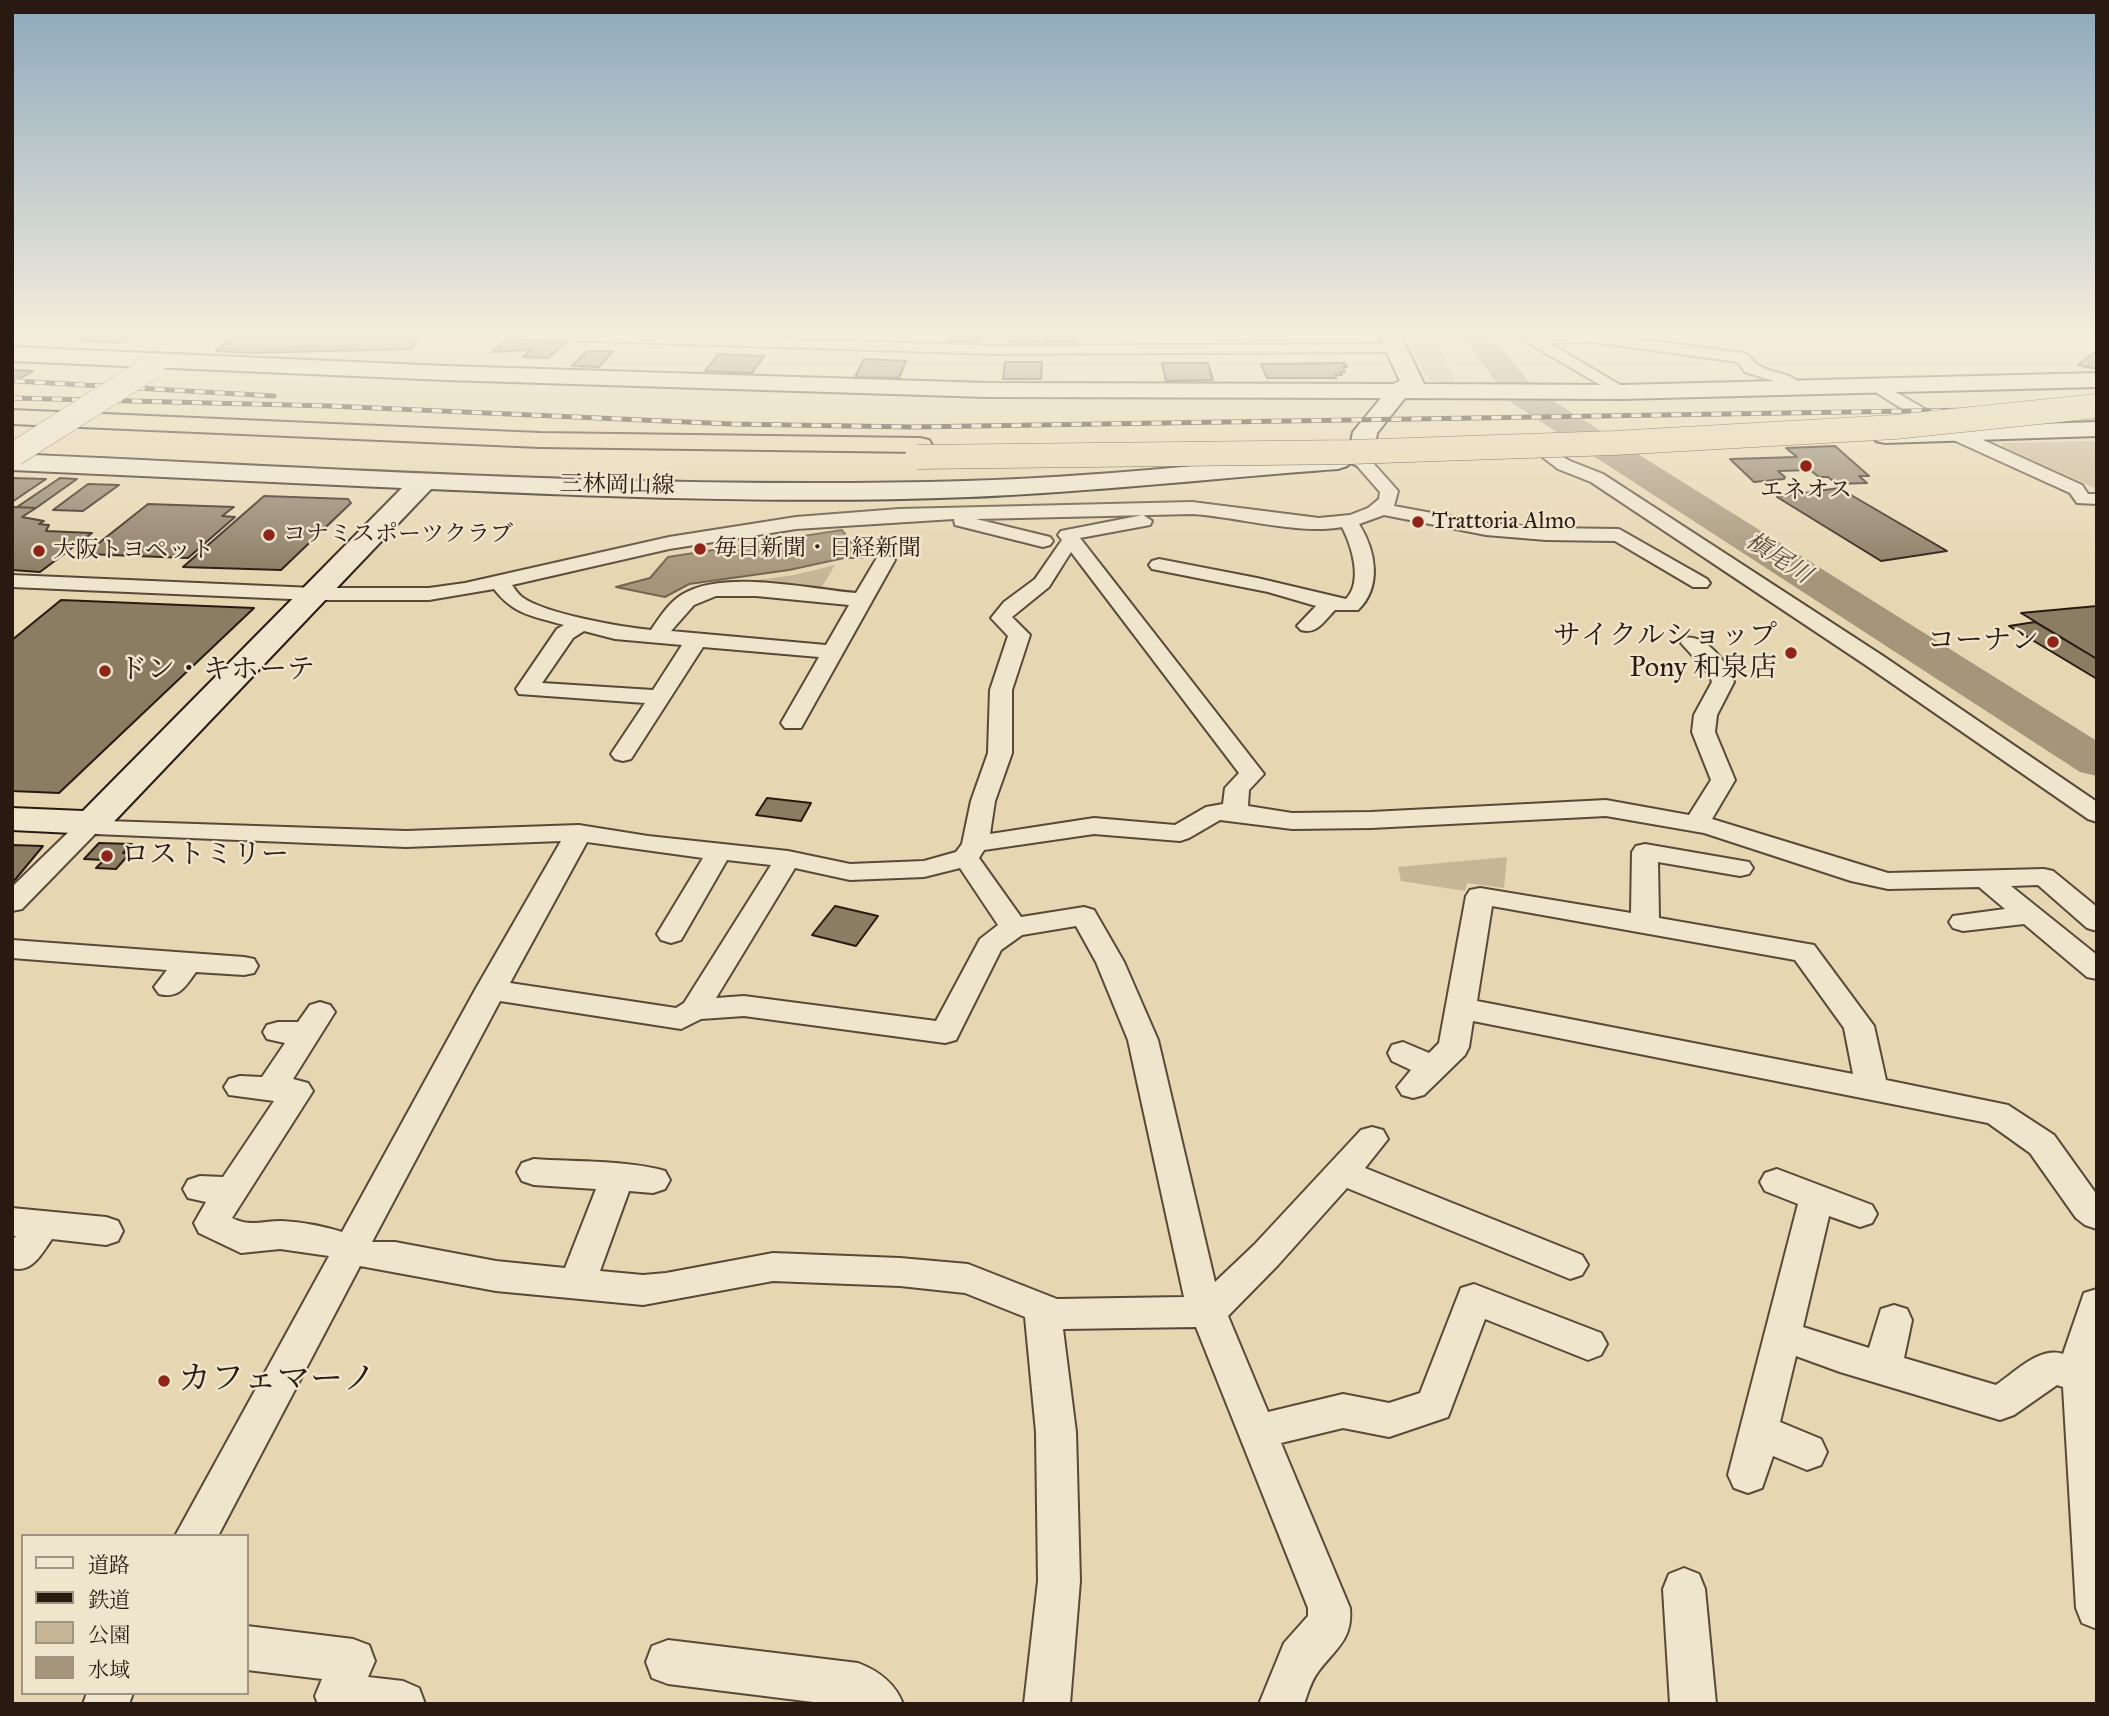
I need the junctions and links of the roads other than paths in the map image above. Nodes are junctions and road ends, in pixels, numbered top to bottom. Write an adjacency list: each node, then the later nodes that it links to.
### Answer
1 (61, 416): 8 (main road, bridge)
2 (1378, 416): 11 (main road)
3 (1882, 416): 10 (highway)
4 (1926, 416): 7 (street)
5 (12, 417): 10 (highway)
6 (2095, 423): 7 (main road, 三林岡山線); 10 (highway, bridge)
7 (1955, 434): 9 (main road, 三林岡山線, bridge); 14 (street)
8 (13, 447): 10 (highway); 12 (main road, 三林岡山線); 13 (main road, 三林岡山線)
9 (1549, 449): 11 (main road, 三林岡山線); 40 (street)
10 (918, 451)
11 (1360, 459): 12 (main road, 三林岡山線); 15 (street)
12 (1221, 470): 13 (main road, 三林岡山線)
13 (424, 481): 27 (main road)
14 (2090, 499): 18 (street)
15 (1383, 509): 19 (street); 26 (street)
16 (1227, 510): 17 (street); 19 (street); 21 (street)
17 (940, 514): 20 (street); 25 (street)
18 (2097, 515)
19 (1348, 522): 29 (street)
20 (1043, 541)
21 (1072, 541): 39 (street); 45 (street)
22 (885, 561): 28 (street)
23 (1159, 565): 29 (street)
24 (12, 582): 27 (street)
25 (499, 582): 27 (street); 30 (street)
26 (1700, 583)
27 (314, 594): 42 (main road)
28 (862, 600): 32 (street); 35 (street)
29 (1328, 605): 31 (street)
30 (578, 625): 32 (street); 36 (street)
31 (1308, 626)
32 (656, 637): 33 (street)
33 (696, 640): 35 (street); 36 (street)
34 (1692, 643): 43 (street)
35 (833, 652): 37 (street)
36 (660, 697): 38 (street)
37 (793, 723)
38 (623, 754)
39 (1235, 812): 43 (street); 45 (street)
40 (2097, 814)
41 (12, 819): 42 (main road)
42 (92, 823): 44 (street); 50 (street)
43 (1696, 824): 49 (street)
44 (579, 833): 46 (street); 62 (street)
45 (970, 851): 47 (street); 55 (street)
46 (719, 852): 47 (street); 56 (street)
47 (788, 859): 64 (street)
48 (1740, 868): 54 (street)
49 (1986, 879): 51 (street); 53 (street)
50 (12, 903)
51 (2030, 915): 52 (street); 58 (street)
52 (1963, 922)
53 (2097, 922)
54 (1645, 924): 63 (street); 68 (street)
55 (1014, 927): 64 (street); 88 (street)
56 (671, 934)
57 (12, 949): 59 (street)
58 (2092, 961)
59 (188, 962): 60 (street); 61 (street)
60 (244, 966)
61 (169, 987)
62 (490, 990): 64 (street); 82 (street)
63 (1461, 1008): 67 (street); 68 (street)
64 (695, 1010)
65 (302, 1025): 76 (street)
66 (1403, 1052): 67 (street)
67 (1423, 1078)
68 (1871, 1088): 79 (street)
69 (1372, 1139): 71 (street)
70 (534, 1171): 72 (street)
71 (1343, 1173): 84 (street); 88 (street)
72 (617, 1177): 73 (street); 85 (street)
73 (653, 1180)
74 (1777, 1182): 77 (street)
75 (200, 1189): 76 (street)
76 (233, 1190): 82 (street)
77 (1817, 1197): 78 (street); 90 (street)
78 (1860, 1214)
79 (2097, 1216)
80 (28, 1223): 81 (street); 83 (street)
81 (106, 1231)
82 (352, 1250): 85 (street); 98 (street)
83 (20, 1256)
84 (1570, 1265)
85 (578, 1284): 87 (street)
86 (2097, 1304): 93 (street)
87 (1042, 1308): 88 (street); 105 (street)
88 (1208, 1312): 95 (street)
89 (1894, 1320): 92 (street)
90 (1783, 1335): 92 (street); 94 (street)
91 (1588, 1344): 95 (street)
92 (1883, 1369): 93 (street)
93 (2081, 1377): 100 (street)
94 (1758, 1431): 96 (street); 97 (street)
95 (1256, 1432): 106 (street)
96 (1807, 1452)
97 (1748, 1475)
98 (197, 1534)
99 (1684, 1589): 107 (street)
100 (2097, 1608)
101 (248, 1648): 103 (street)
102 (668, 1662): 104 (street)
103 (403, 1704)
104 (881, 1704)
105 (1047, 1704)
106 (1281, 1704)
107 (1693, 1704)

